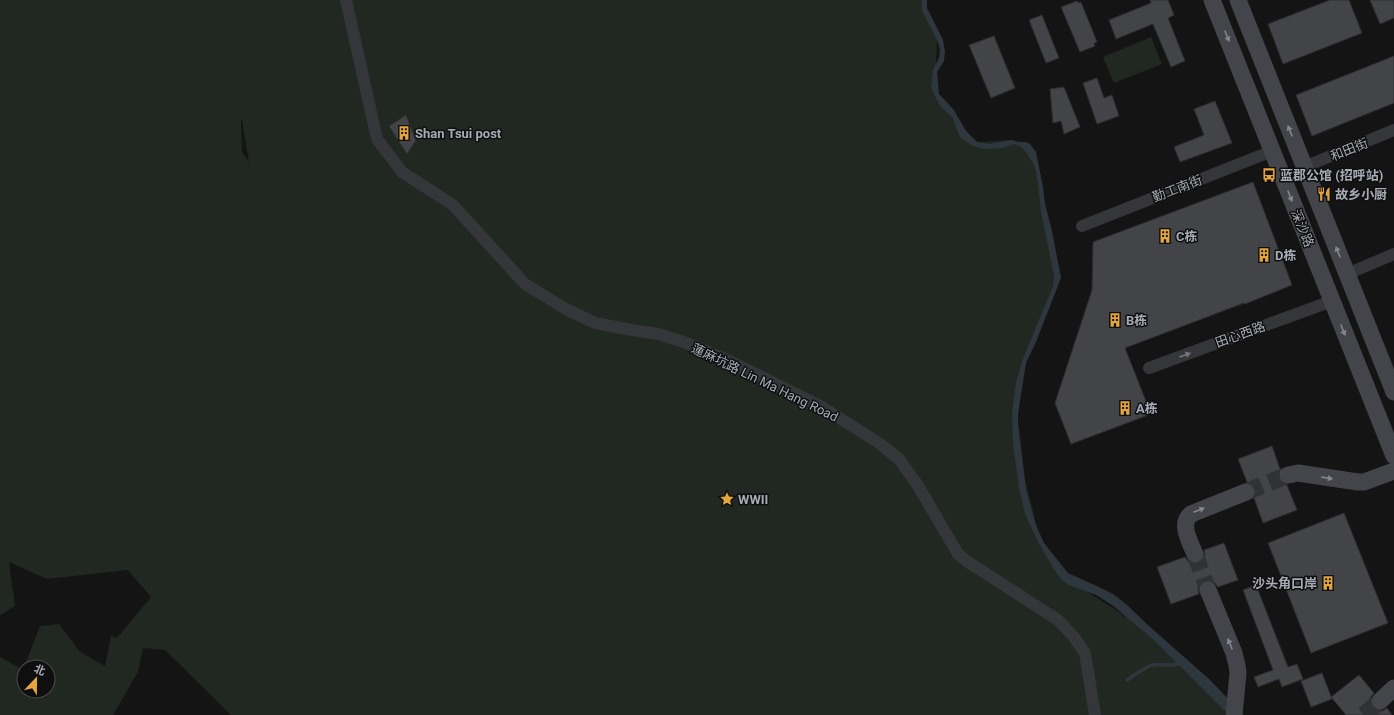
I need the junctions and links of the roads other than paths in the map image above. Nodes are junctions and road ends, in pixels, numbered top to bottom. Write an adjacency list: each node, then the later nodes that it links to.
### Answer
1 (346, 0): 21 (street, 蓮麻坑路 Lin Ma Hang Road)
2 (1212, 0): 5 (main road, 深沙路, one-way to 5)
3 (1238, 0): 6 (main road, 深沙路, one-way to 3)
4 (1394, 130): 6 (street, 和田街)
5 (1272, 151): 7 (street, 勤工南街); 10 (main road, 深沙路, one-way to 10)
6 (1304, 167): 9 (main road, 深沙路, one-way to 6)
7 (1082, 226)
8 (1394, 254): 9 (street)
9 (1347, 274): 12 (main road, 深沙路)
10 (1332, 301): 11 (street, 田心西路, one-way to 10); 13 (main road, 深沙路, one-way to 13)
11 (1148, 368)
12 (1394, 392)
13 (1394, 456)
14 (1394, 471): 15 (main road, one-way to 14)
15 (1288, 476)
16 (1246, 492): 17 (main road, one-way to 16)
17 (1195, 554)
18 (1208, 590): 22 (main road, one-way to 18)
19 (1394, 688): 20 (main road)
20 (1380, 701)
21 (1094, 715)
22 (1234, 715)

